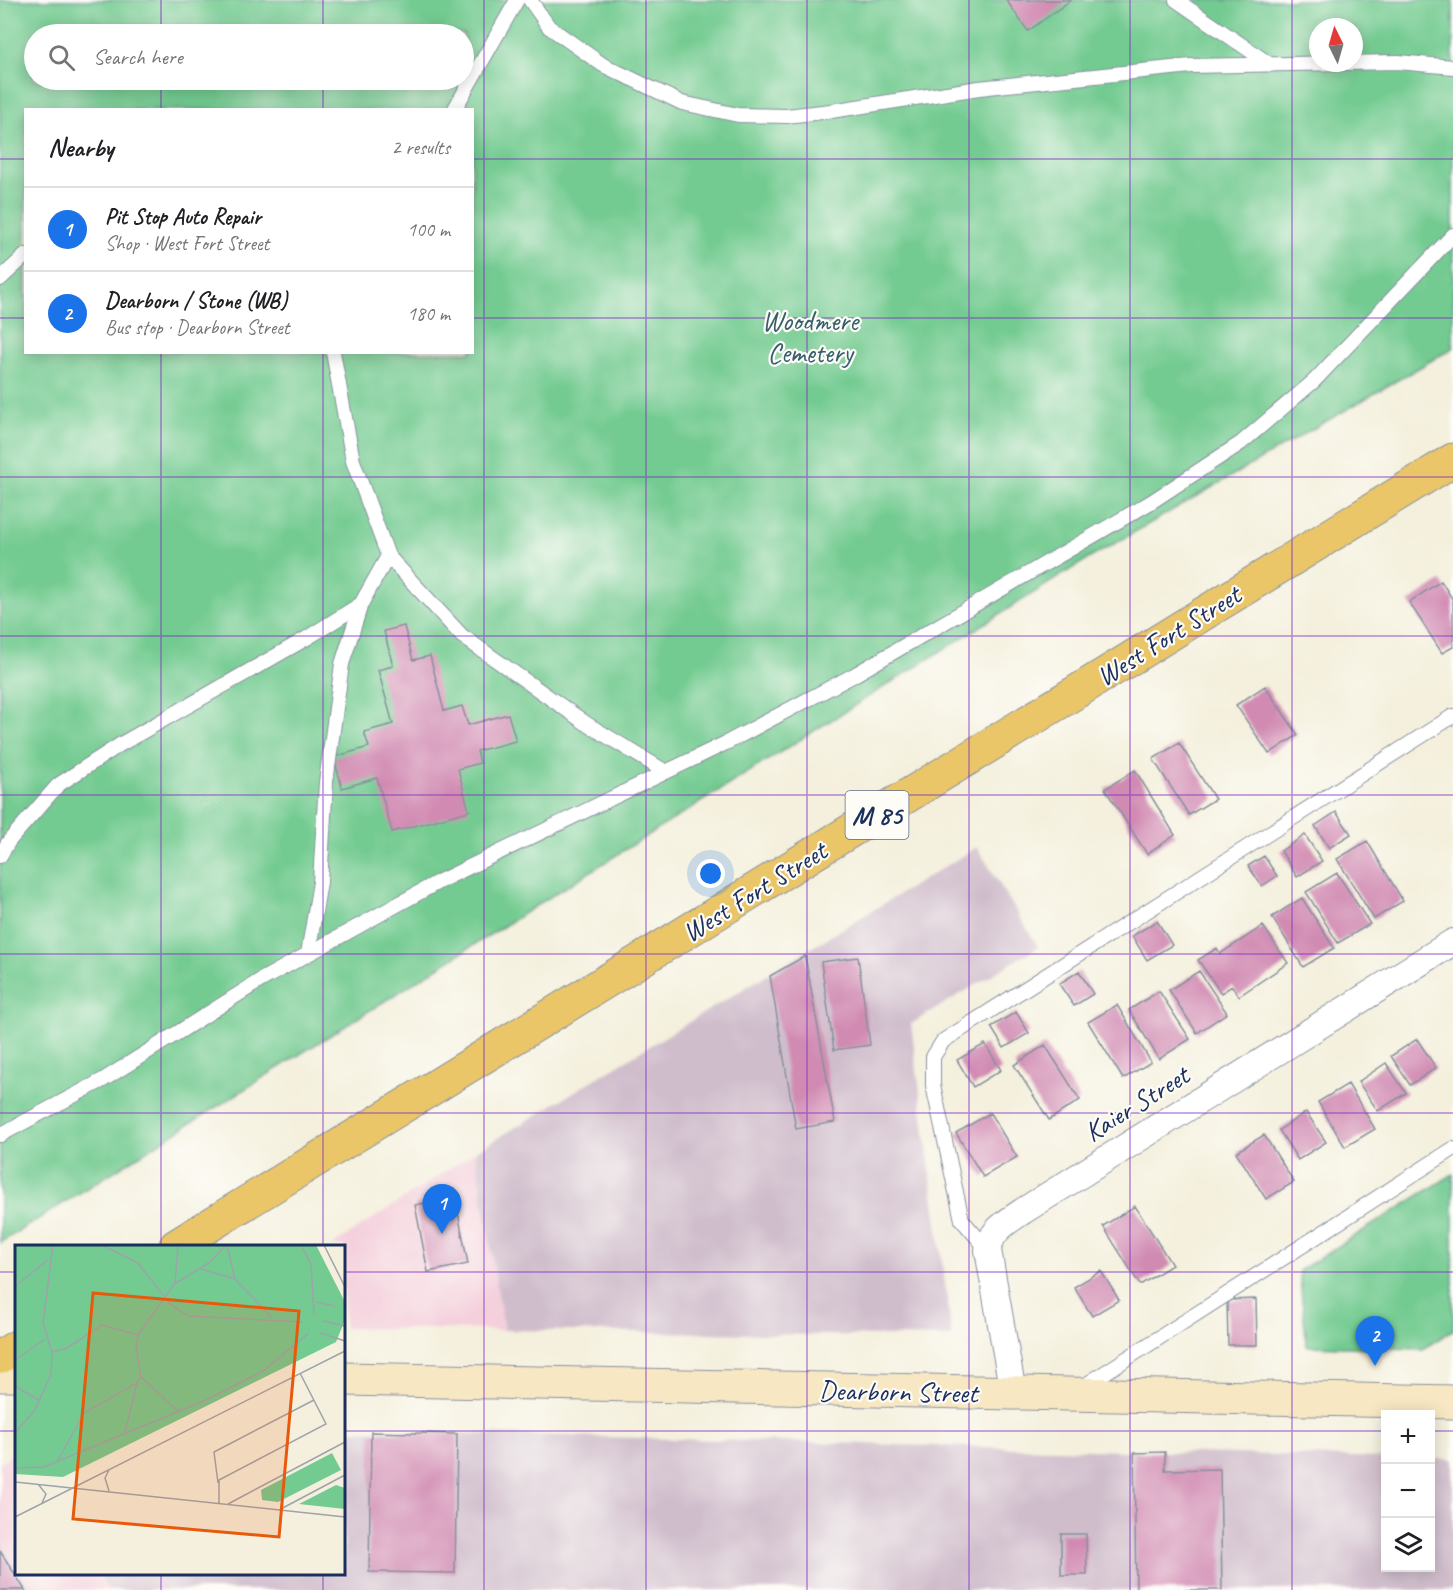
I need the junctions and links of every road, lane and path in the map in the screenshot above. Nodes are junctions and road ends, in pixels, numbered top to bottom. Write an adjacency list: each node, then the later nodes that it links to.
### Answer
1 (517, 0): 6 (lane)
2 (530, 0): 4 (lane)
3 (1176, 0): 4 (lane)
4 (1271, 65): 5 (lane)
5 (1453, 67)
6 (474, 75)
7 (465, 90): 8 (lane)
8 (455, 108)
9 (1453, 235): 17 (lane)
10 (24, 257): 11 (lane)
11 (0, 279)
12 (333, 354): 14 (lane)
13 (1453, 459): 23 (main road, West Fort Street / M 85)
14 (388, 556): 15 (lane); 17 (lane)
15 (361, 604): 18 (lane); 20 (lane)
16 (1453, 716): 26 (lane)
17 (666, 772): 20 (lane)
18 (0, 856)
19 (1453, 942): 26 (street, Kaier Street)
20 (308, 954): 21 (lane)
21 (0, 1136)
22 (1453, 1149): 31 (lane)
23 (235, 1210): 24 (main road, M 85); 25 (main road)
24 (178, 1245)
25 (214, 1245)
26 (988, 1250): 30 (street)
27 (15, 1348): 28 (main road)
28 (0, 1357)
29 (345, 1379): 30 (street, Dearborn Street)
30 (1013, 1393): 31 (street, Dearborn Street)
31 (1072, 1394): 32 (street, Dearborn Street)
32 (1448, 1399)

